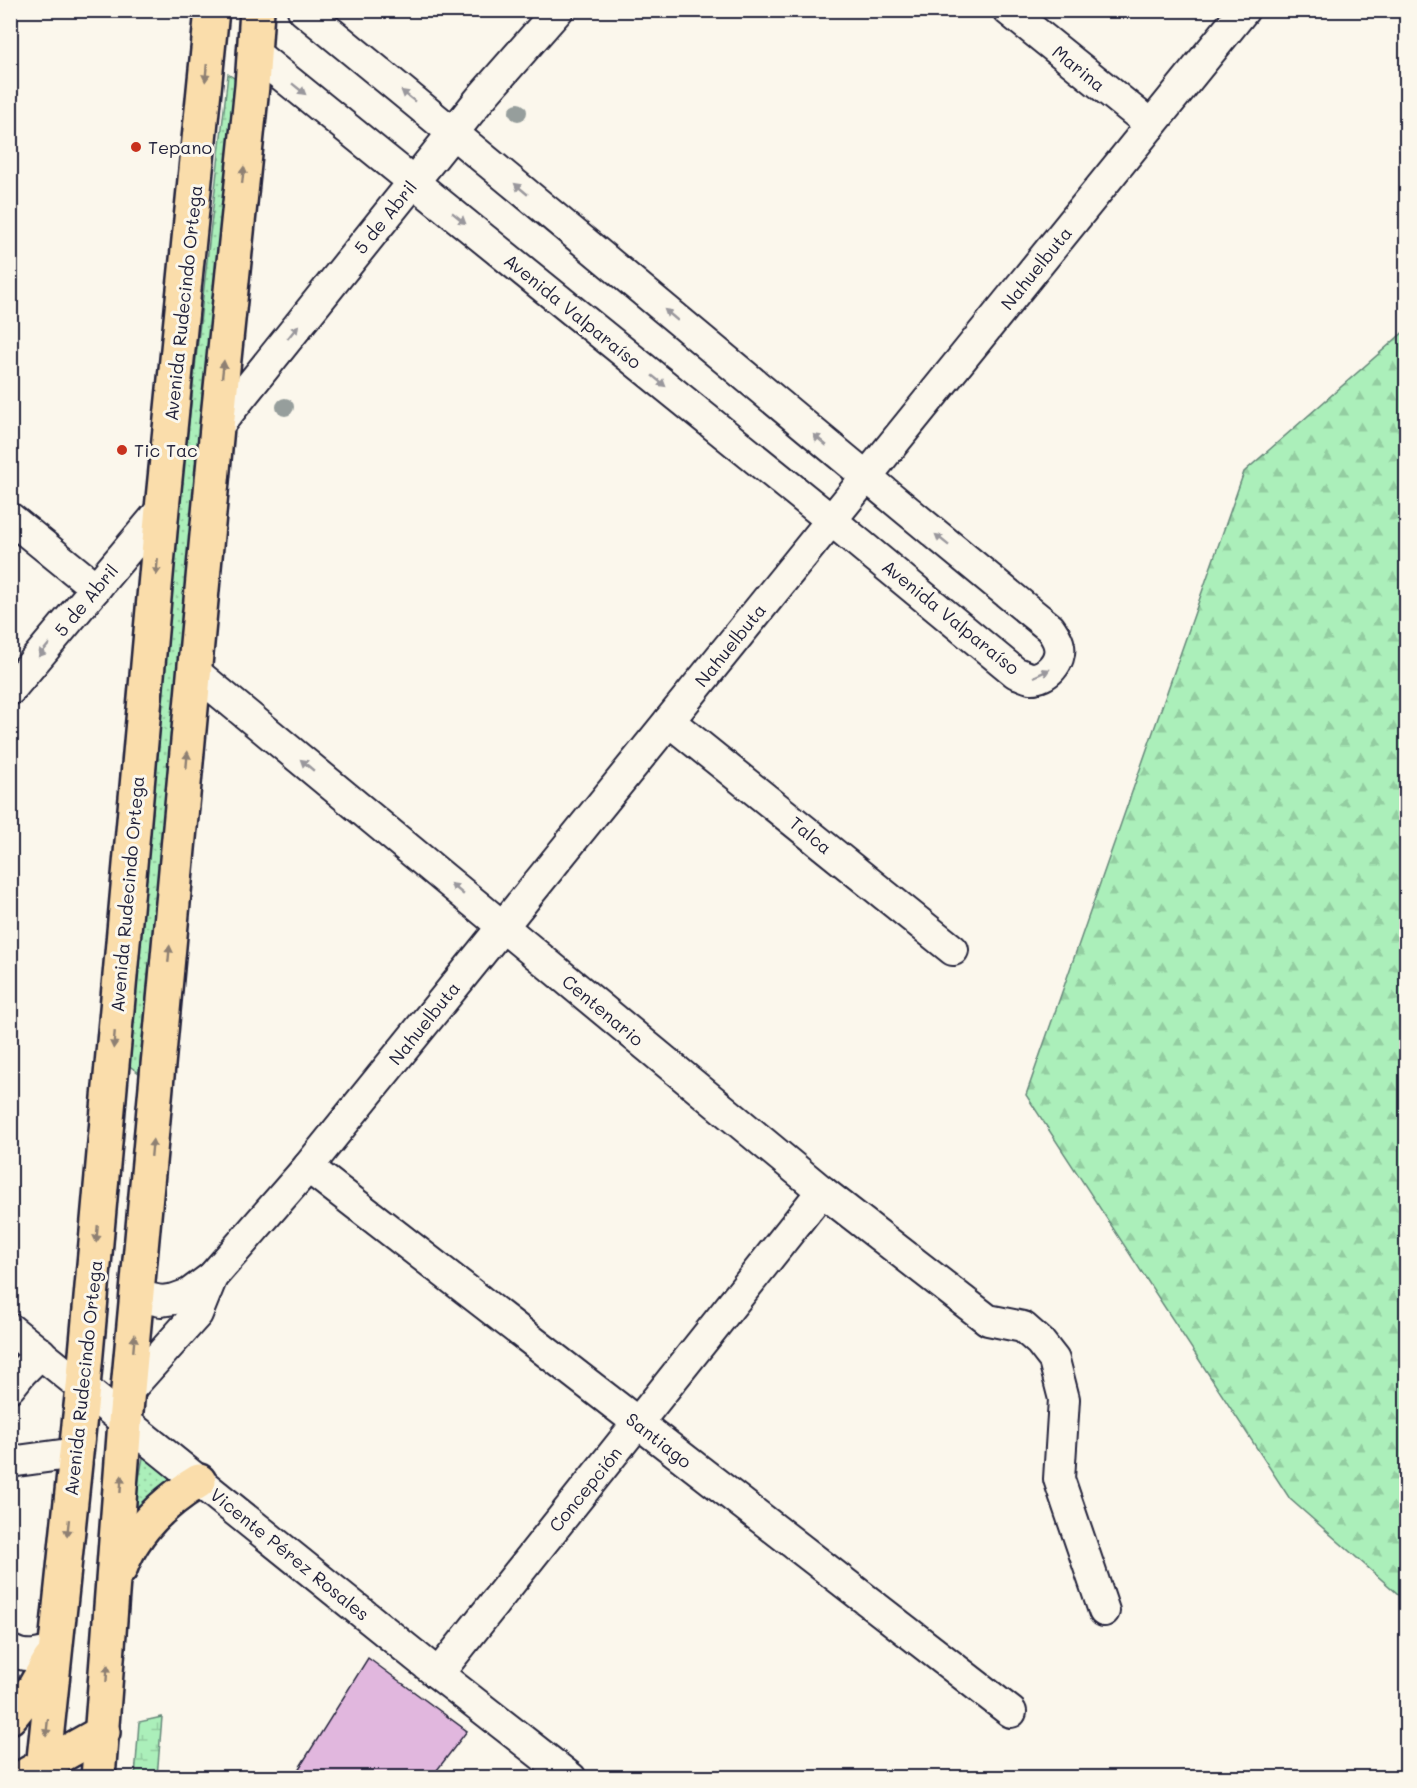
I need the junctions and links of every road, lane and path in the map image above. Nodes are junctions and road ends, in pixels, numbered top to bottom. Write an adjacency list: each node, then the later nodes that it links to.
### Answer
1 (257, 10): 7 (main road)
2 (303, 10): 9 (street, Avenida Valparaíso, one-way to 2)
3 (558, 10): 9 (street, 5 de Abril)
4 (1008, 10): 8 (street, Marina)
5 (1244, 10): 8 (street, Nahuelbuta)
6 (210, 12): 7 (main road, Avenida Valparaíso); 13 (main road, Avenida Rudecindo Ortega, one-way to 13)
7 (253, 52): 10 (street, Avenida Valparaíso, one-way to 10); 11 (main road, one-way to 7)
8 (1152, 125): 12 (street, Nahuelbuta)
9 (454, 133): 10 (street, 5 de Abril); 12 (street, Avenida Valparaíso, one-way to 9)
10 (413, 182): 11 (street, 5 de Abril, one-way to 10); 15 (street, Avenida Valparaíso, one-way to 15)
11 (217, 427): 17 (main road)
12 (865, 477): 15 (street, Nahuelbuta); 15 (street, Avenida Valparaíso, one-way to 12)
13 (162, 509): 16 (street, 5 de Abril); 29 (main road, Avenida Rudecindo Ortega, one-way to 29)
14 (10, 518): 16 (street)
15 (831, 520): 19 (street, Nahuelbuta)
16 (96, 588): 18 (street, 5 de Abril, one-way to 18)
17 (195, 672): 20 (street, Centenario, one-way to 17); 25 (main road, one-way to 17)
18 (10, 690)
19 (669, 721): 20 (street, Nahuelbuta); 21 (street, Talca)
20 (502, 926): 22 (street, Nahuelbuta); 23 (street, Centenario)
21 (953, 950)
22 (308, 1167): 24 (street, Nahuelbuta); 32 (street, Santiago)
23 (822, 1191): 32 (street, Concepción); 37 (street, Centenario)
24 (212, 1277): 25 (street, Nahuelbuta); 30 (street, Nahuelbuta)
25 (138, 1296): 30 (main road, one-way to 25)
26 (10, 1329): 27 (street, Vicente Pérez Rosales)
27 (41, 1353): 28 (street); 29 (street, Vicente Pérez Rosales)
28 (10, 1387)
29 (83, 1387): 31 (street, Vicente Pérez Rosales); 33 (main road, Avenida Rudecindo Ortega)
30 (129, 1389): 31 (main road)
31 (126, 1422): 35 (street, Vicente Pérez Rosales); 36 (main road, one-way to 31)
32 (638, 1423): 40 (street, Concepción); 41 (street, Santiago)
33 (76, 1453): 34 (street); 39 (main road, Avenida Rudecindo Ortega, one-way to 39)
34 (10, 1462)
35 (199, 1481): 36 (main road); 40 (street, Vicente Pérez Rosales)
36 (114, 1585): 43 (main road, one-way to 36)
37 (1104, 1611)
38 (10, 1650): 39 (street)
39 (55, 1650): 42 (main road); 44 (main road, Avenida Rudecindo Ortega, one-way to 44)
40 (438, 1674): 46 (street, Vicente Pérez Rosales)
41 (1011, 1712)
42 (10, 1717)
43 (103, 1732): 44 (main road); 45 (main road)
44 (35, 1773)
45 (98, 1778)
46 (571, 1778)

